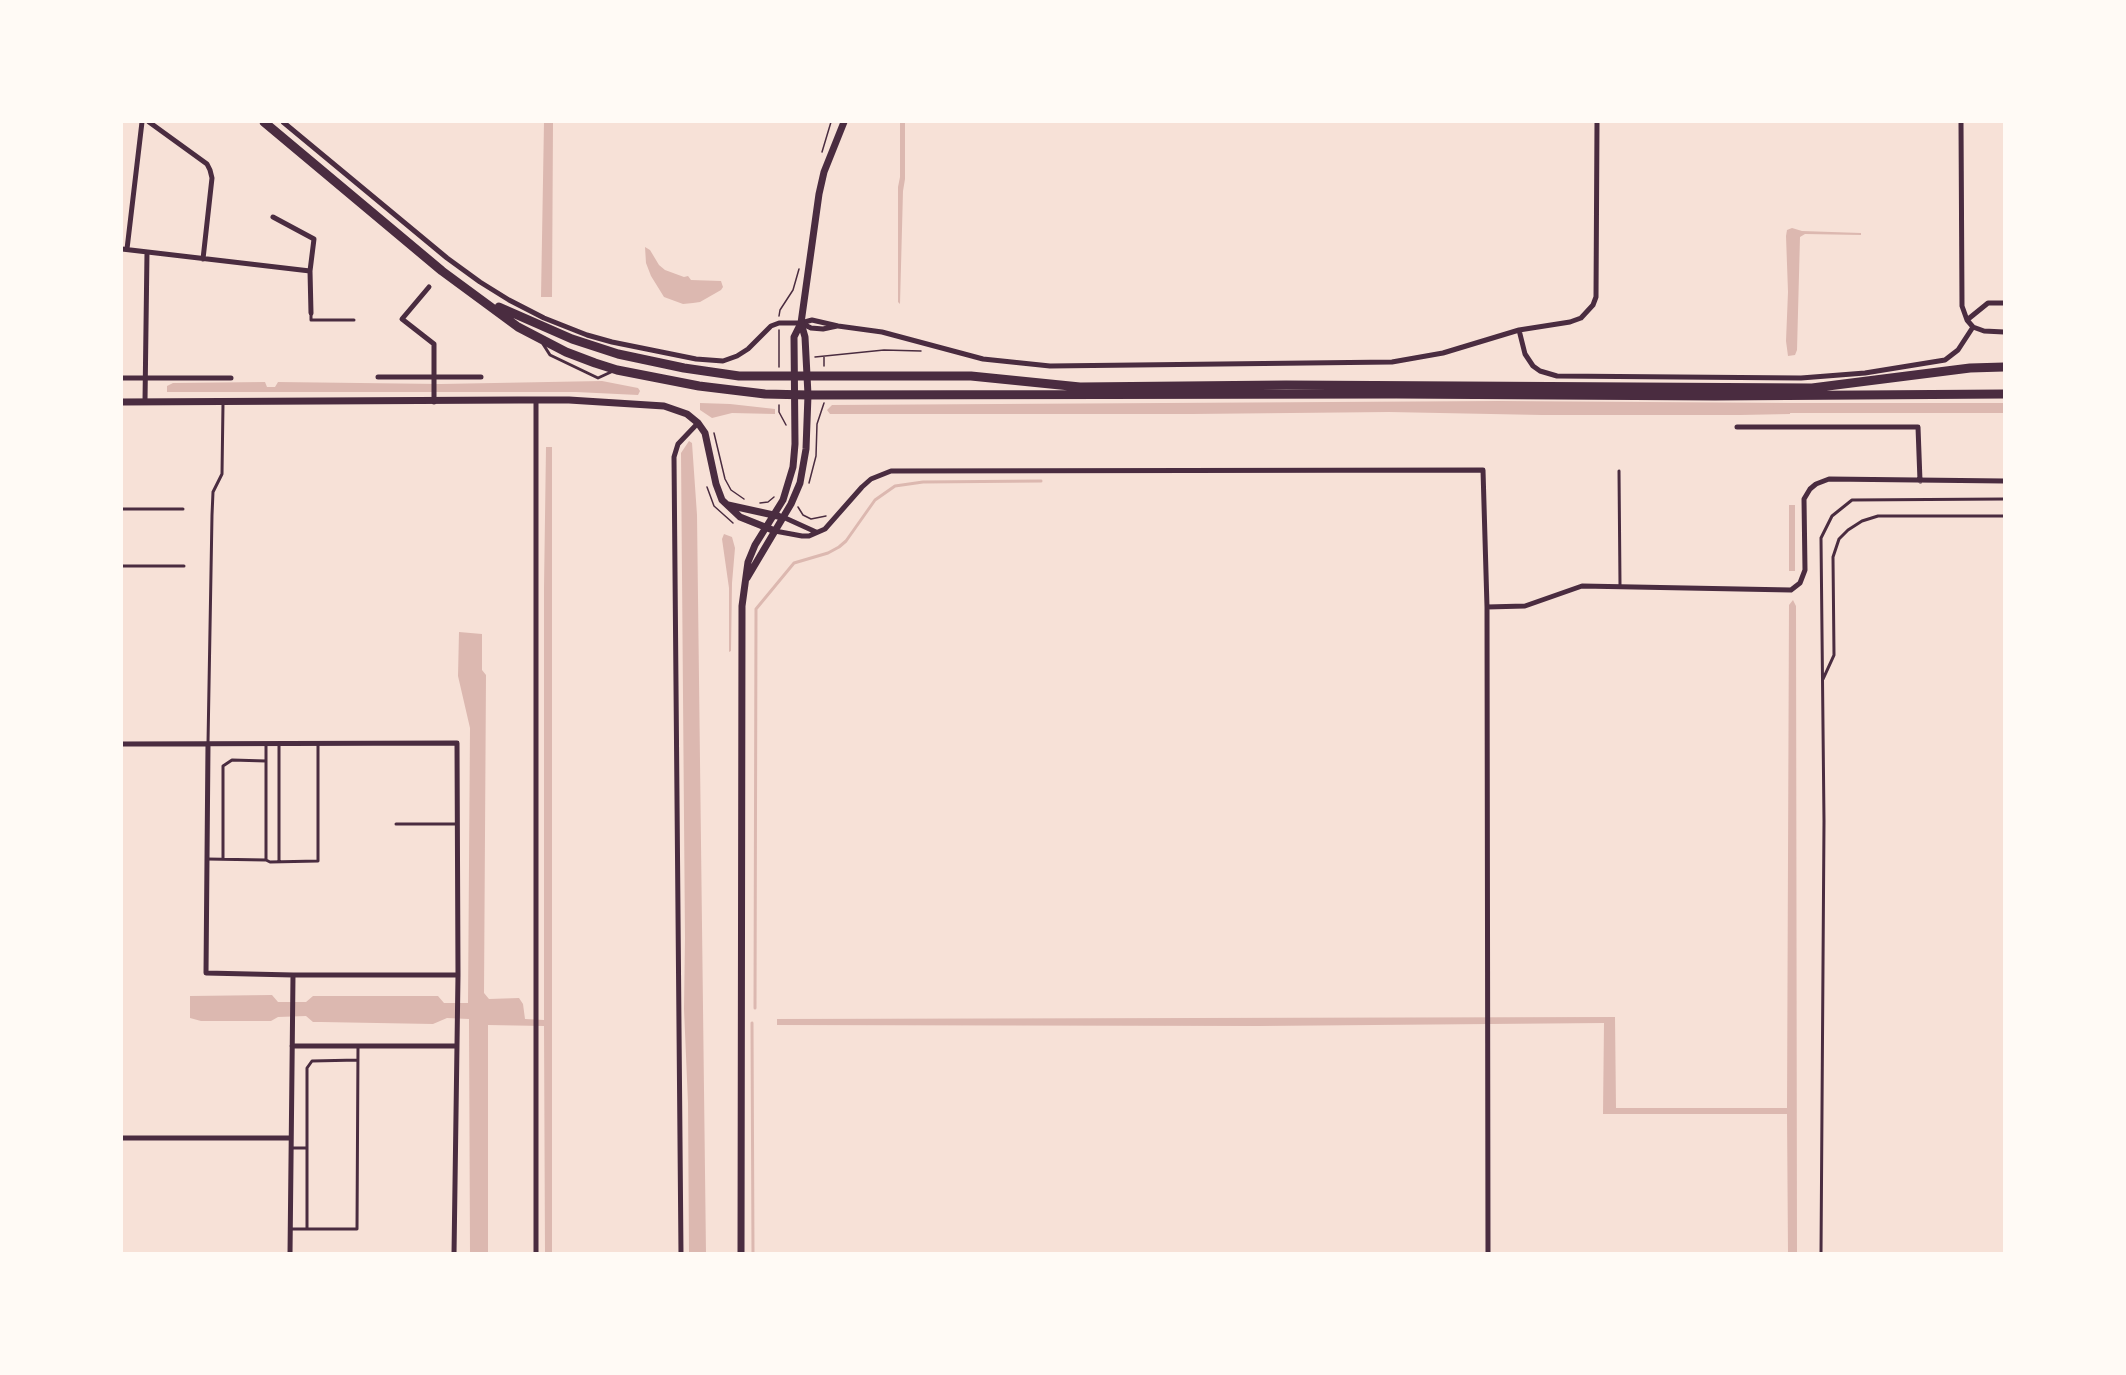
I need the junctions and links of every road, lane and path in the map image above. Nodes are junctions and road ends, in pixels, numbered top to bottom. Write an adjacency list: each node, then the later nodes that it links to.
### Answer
1 (142, 122): 11 (street)
2 (149, 122): 13 (street)
3 (264, 122): 17 (main road)
4 (283, 122): 22 (street)
5 (831, 122): 9 (path)
6 (844, 122): 23 (street)
7 (1597, 122): 25 (street)
8 (1961, 122): 21 (street)
9 (820, 161)
10 (273, 217): 15 (street)
11 (124, 249): 12 (street)
12 (147, 252): 13 (street); 36 (street)
13 (203, 259): 15 (street)
14 (800, 262): 22 (path)
15 (310, 271): 19 (street)
16 (429, 287): 38 (street)
17 (478, 297): 29 (main road); 39 (main road)
18 (2004, 303): 21 (street)
19 (311, 313): 20 (lane)
20 (354, 320)
21 (1967, 320): 24 (street)
22 (779, 323): 23 (street); 29 (path)
23 (801, 323): 27 (street); 30 (street); 31 (street)
24 (1973, 327): 25 (street); 26 (street)
25 (1519, 330): 27 (street)
26 (2004, 332)
27 (926, 344): 32 (path)
28 (2004, 367): 32 (main road)
29 (779, 376): 30 (main road)
30 (794, 376): 31 (main road); 42 (street)
31 (807, 376): 32 (main road); 43 (street)
32 (824, 376)
33 (378, 377): 38 (street)
34 (481, 377): 38 (street)
35 (122, 378): 36 (street)
36 (144, 378): 37 (street); 46 (street)
37 (231, 378)
38 (434, 380): 44 (street)
39 (779, 394): 42 (main road); 52 (path)
40 (824, 394): 41 (main road); 43 (main road); 56 (path)
41 (2004, 394)
42 (794, 395): 43 (main road); 59 (street)
43 (808, 395): 63 (street)
44 (434, 398): 45 (street); 48 (street)
45 (536, 400): 49 (street); 105 (street)
46 (145, 401): 47 (street); 48 (street)
47 (122, 402)
48 (223, 402): 80 (lane)
49 (698, 423): 62 (street); 106 (street)
50 (1737, 427): 54 (street)
51 (713, 430): 58 (path)
52 (788, 433)
53 (1619, 471): 76 (lane)
54 (1920, 481): 55 (street); 76 (street)
55 (2004, 481)
56 (808, 484)
57 (2004, 499): 78 (lane)
58 (746, 500)
59 (783, 500): 61 (path); 66 (street)
60 (802, 500): 63 (path)
61 (755, 502)
62 (728, 505): 66 (street); 70 (street)
63 (795, 506): 67 (path); 69 (street)
64 (122, 509): 65 (lane)
65 (183, 509)
66 (774, 515): 69 (street); 70 (street)
67 (828, 516)
68 (2004, 516): 78 (lane)
69 (783, 517): 71 (street); 72 (street)
70 (766, 528): 71 (street); 75 (street)
71 (775, 531): 72 (street); 75 (street)
72 (816, 532): 77 (street)
73 (122, 566): 74 (lane)
74 (184, 566)
75 (747, 578): 107 (street)
76 (1620, 585): 77 (street)
77 (1487, 607): 108 (street)
78 (1822, 681): 109 (lane)
79 (122, 744): 80 (street)
80 (208, 744): 81 (street); 87 (street)
81 (266, 744): 82 (street); 84 (lane)
82 (279, 744): 83 (street); 90 (lane)
83 (318, 744): 86 (street); 90 (lane)
84 (266, 760): 88 (lane); 89 (lane)
85 (396, 824): 86 (lane)
86 (457, 824): 92 (street)
87 (207, 859): 88 (lane); 91 (street)
88 (223, 859): 89 (lane)
89 (266, 860): 90 (lane)
90 (279, 861)
91 (293, 975): 92 (street); 93 (street)
92 (458, 975): 95 (street)
93 (292, 1046): 94 (street); 98 (street)
94 (358, 1046): 95 (street); 96 (lane)
95 (457, 1046): 104 (street)
96 (358, 1060): 100 (lane); 102 (lane)
97 (122, 1138): 98 (street)
98 (290, 1138): 99 (street)
99 (290, 1148): 100 (lane); 101 (street)
100 (307, 1148): 102 (lane)
101 (290, 1229): 102 (lane); 103 (street)
102 (307, 1229)
103 (290, 1254)
104 (454, 1254)
105 (536, 1254)
106 (681, 1254)
107 (741, 1254)
108 (1488, 1254)
109 (1821, 1254)

